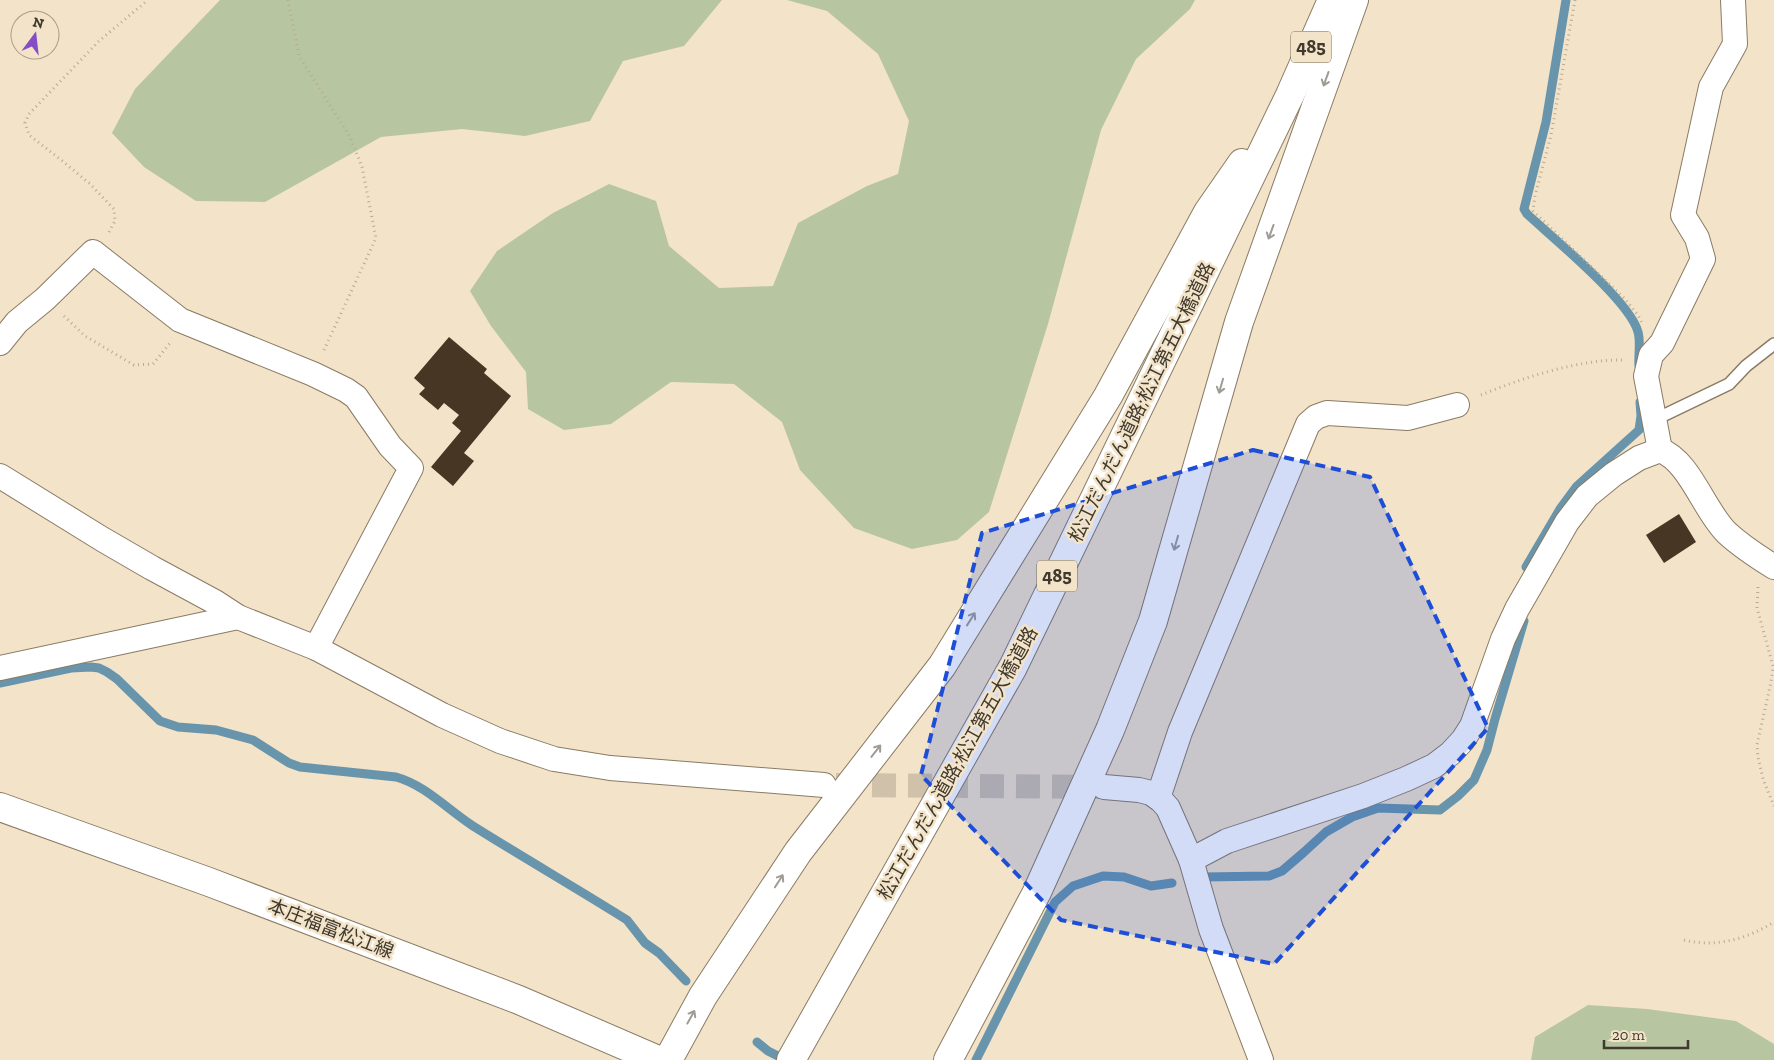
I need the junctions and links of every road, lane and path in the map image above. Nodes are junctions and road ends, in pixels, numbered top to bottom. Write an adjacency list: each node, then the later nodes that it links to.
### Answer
1 (148, 0): 8 (path)
2 (288, 0): 14 (path)
3 (1332, 0): 7 (main road, 松江だんだん道路;松江第五大橋道路 / 485)
4 (1354, 0): 34 (main road, one-way to 34)
5 (1575, 0): 13 (path)
6 (1733, 0): 13 (street)
7 (1290, 95): 31 (main road, 松江だんだん道路;松江第五大橋道路 / 485); 33 (main road, one-way to 7)
8 (93, 252): 9 (street); 10 (street)
9 (44, 299): 10 (path); 11 (street)
10 (186, 323): 14 (street)
11 (0, 343)
12 (1774, 344): 16 (lane)
13 (1652, 357): 15 (path); 16 (street)
14 (314, 374): 21 (street)
15 (1457, 405): 25 (street)
16 (1654, 420): 17 (street)
17 (1660, 450): 19 (street); 28 (street)
18 (0, 476): 20 (street)
19 (1766, 562): 26 (path)
20 (238, 616): 21 (street); 22 (street)
21 (316, 648): 23 (street)
22 (0, 668)
23 (824, 784)
24 (1104, 787): 25 (street)
25 (1158, 798): 28 (street)
26 (1774, 806)
27 (0, 807): 32 (main road, 本庄福富松江線)
28 (1191, 860): 35 (street)
29 (1774, 922): 30 (path)
30 (1684, 940)
31 (795, 1053)
32 (658, 1060)
33 (668, 1060)
34 (948, 1060)
35 (1261, 1060)

